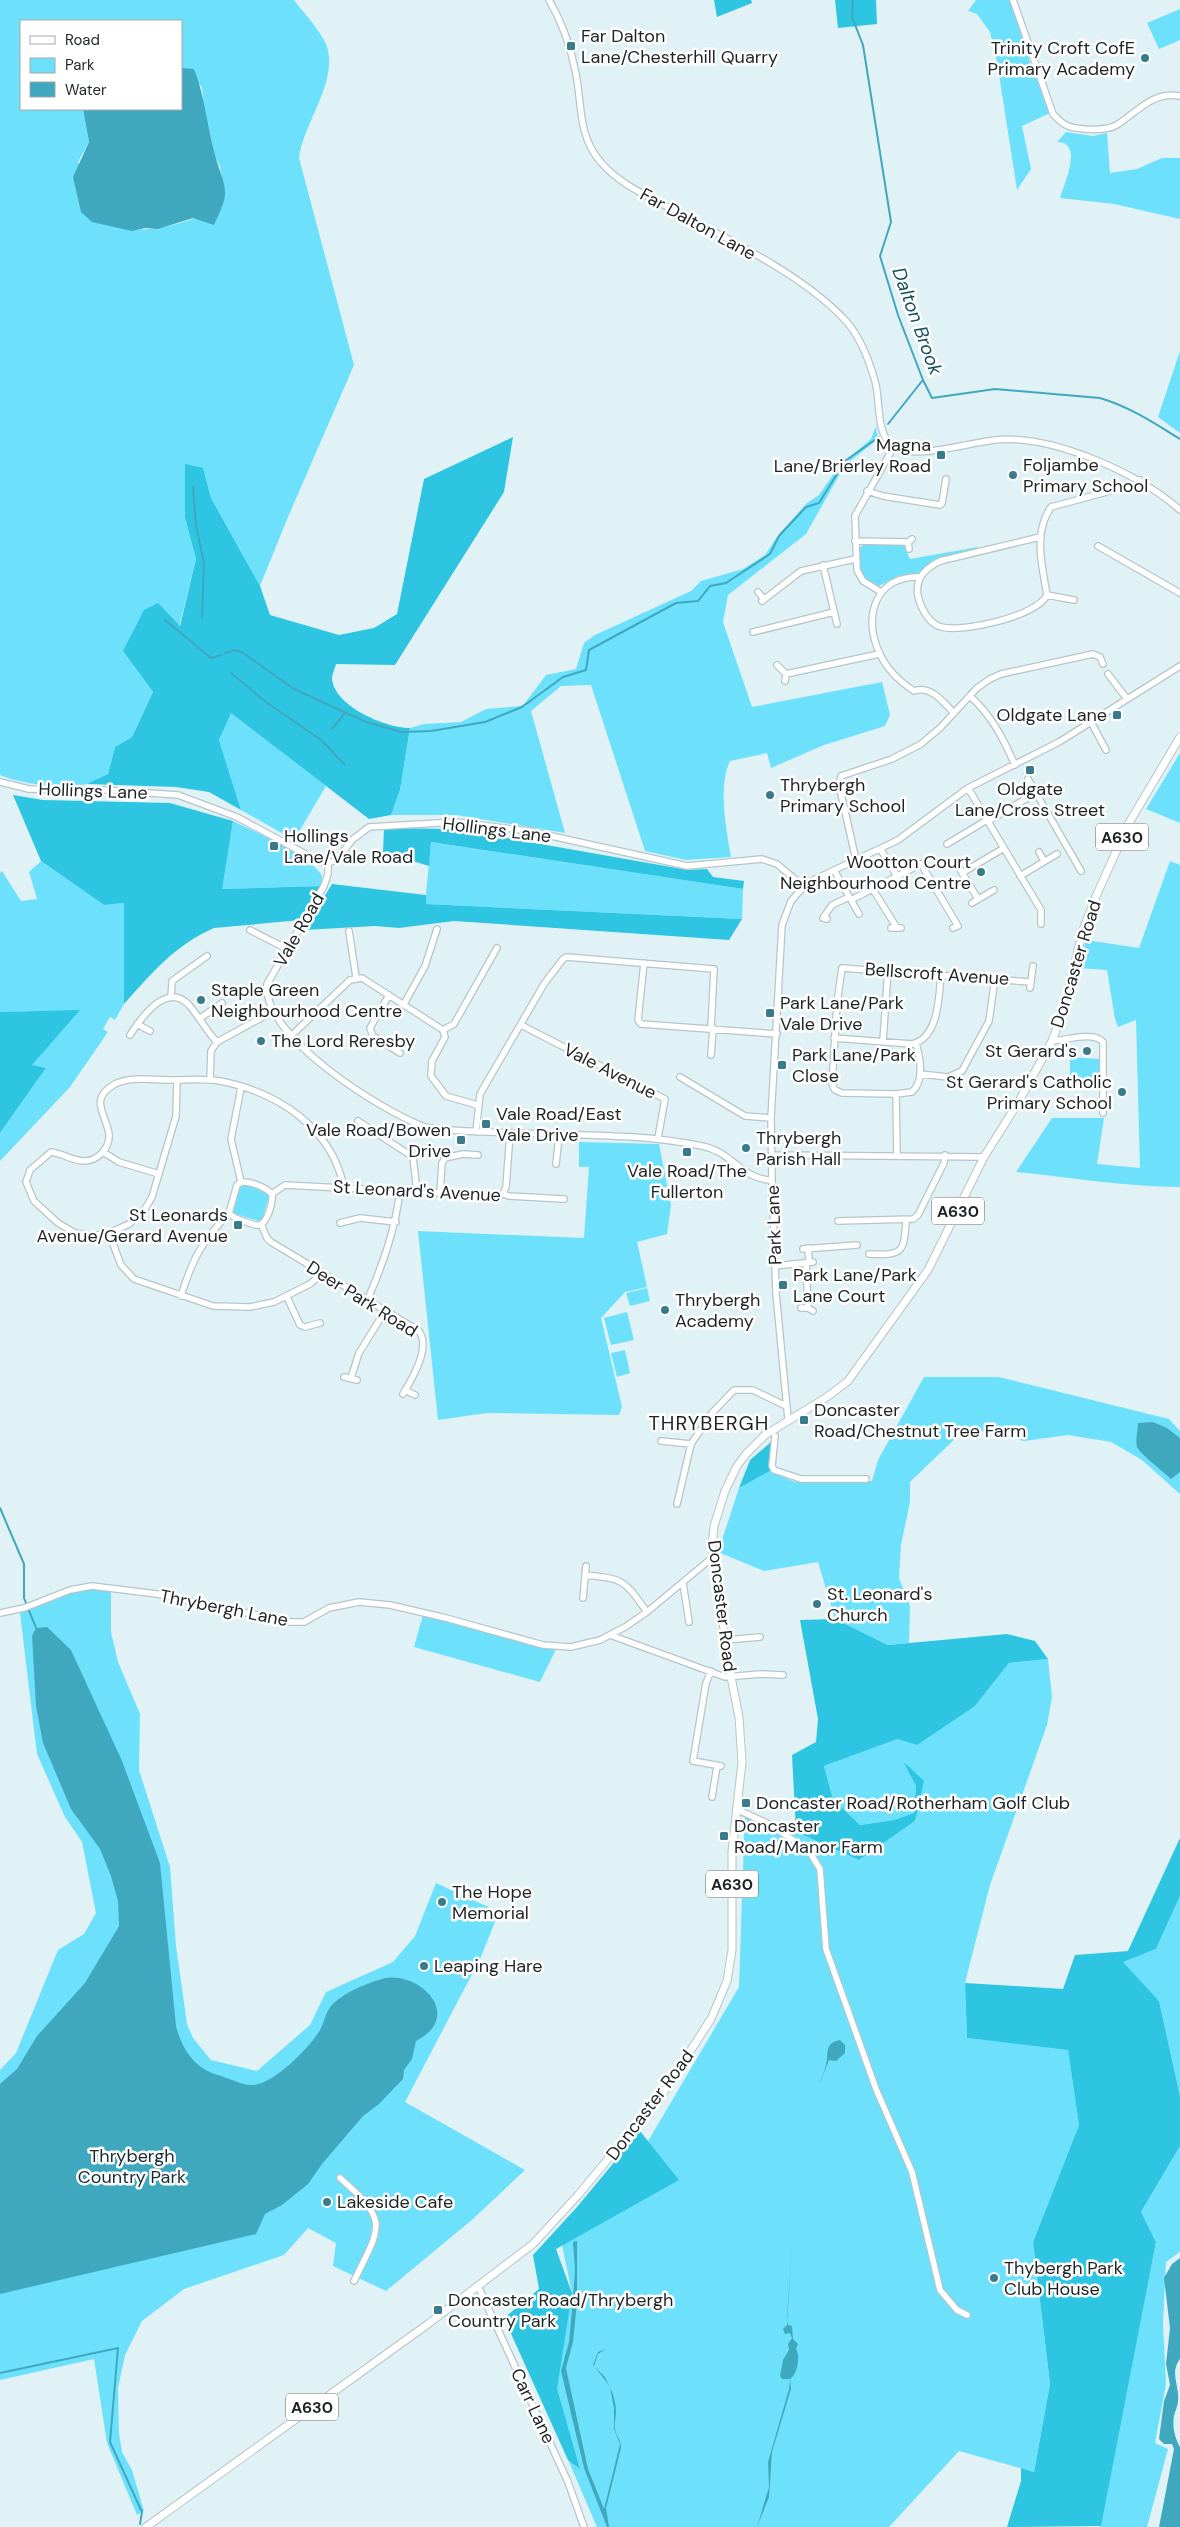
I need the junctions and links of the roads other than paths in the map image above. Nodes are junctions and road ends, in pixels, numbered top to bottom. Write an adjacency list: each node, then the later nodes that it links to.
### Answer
1 (549, 0): 4 (street, Far Dalton Lane)
2 (1013, 0): 3 (street)
3 (1180, 96)
4 (893, 448): 6 (street); 7 (street)
5 (946, 479): 7 (street)
6 (1140, 480): 8 (street); 9 (street)
7 (868, 491): 10 (street)
8 (1180, 510)
9 (1040, 537): 15 (street); 19 (street)
10 (855, 541): 12 (street); 13 (street)
11 (1098, 546): 18 (street)
12 (910, 549)
13 (855, 559): 14 (street); 17 (street)
14 (823, 565): 16 (street); 21 (street)
15 (920, 577): 17 (street); 19 (street)
16 (758, 592)
17 (881, 592): 24 (street)
18 (1180, 593)
19 (1047, 595): 20 (street)
20 (1074, 600)
21 (834, 612): 22 (street); 23 (street)
22 (837, 624)
23 (753, 632)
24 (879, 654): 28 (street); 33 (street)
25 (1104, 664): 31 (street)
26 (777, 665): 28 (street)
27 (1180, 666): 32 (street)
28 (786, 674): 30 (street)
29 (1108, 674): 32 (street)
30 (785, 681)
31 (970, 696): 33 (street); 37 (street)
32 (1127, 699): 34 (street)
33 (954, 713): 48 (street)
34 (1091, 722): 36 (street); 37 (street)
35 (1180, 737): 94 (main road, Doncaster Road / A630)
36 (1106, 750)
37 (1015, 765): 40 (street)
38 (1028, 779): 41 (street)
39 (0, 782): 50 (street, Hollings Lane)
40 (968, 788): 42 (street); 45 (street)
41 (1036, 793): 42 (street); 53 (street)
42 (988, 820): 43 (street); 44 (street)
43 (947, 844)
44 (1004, 848): 54 (street); 55 (street)
45 (881, 850): 48 (street); 56 (street)
46 (1039, 852): 49 (street)
47 (1057, 854): 49 (street)
48 (856, 860): 52 (street)
49 (1044, 861): 55 (street)
50 (328, 863): 57 (street, Hollings Lane); 70 (street, Vale Road)
51 (958, 866): 54 (street)
52 (834, 870): 57 (street); 60 (street)
53 (1081, 871)
54 (962, 873): 59 (street)
55 (1020, 876): 63 (street)
56 (898, 878): 58 (street); 66 (street)
57 (803, 886): 89 (street, Park Lane)
58 (872, 888): 60 (street); 65 (street)
59 (994, 890)
60 (850, 898): 61 (street); 62 (street)
61 (859, 914)
62 (827, 919)
63 (1041, 924)
64 (437, 928): 81 (street)
65 (897, 928)
66 (953, 928)
67 (250, 930): 70 (street)
68 (349, 931): 76 (street)
69 (498, 948): 87 (street)
70 (287, 949): 82 (street, Vale Road)
71 (207, 956): 79 (street)
72 (644, 963): 85 (street); 86 (street); 86 (street)
73 (1033, 966): 77 (street, Bellscroft Avenue)
74 (888, 970): 75 (street, Bellscroft Avenue); 92 (street, Bellscroft Avenue); 93 (street)
75 (942, 974): 77 (street, Bellscroft Avenue); 96 (street)
76 (356, 977): 78 (street); 91 (street)
77 (995, 978): 99 (street)
78 (389, 995): 81 (street); 97 (street)
79 (171, 997): 83 (street); 84 (street)
80 (222, 1003): 83 (street)
81 (404, 1004): 87 (street)
82 (272, 1012): 91 (street, Vale Road); 95 (street)
83 (199, 1020): 95 (street)
84 (137, 1024): 88 (street); 90 (street)
85 (521, 1025): 105 (street); 112 (street, Vale Avenue)
86 (712, 1028): 89 (street); 98 (street)
87 (443, 1030): 105 (street)
88 (150, 1031)
89 (777, 1034): 107 (street, Park Lane)
90 (130, 1035)
91 (291, 1036): 109 (street, Vale Road)
92 (834, 1038): 93 (street); 104 (street)
93 (883, 1041): 96 (street)
94 (1052, 1041): 106 (street); 118 (main road, Doncaster Road / A630)
95 (217, 1042): 102 (street)
96 (916, 1043): 99 (street)
97 (400, 1053)
98 (711, 1055)
99 (920, 1074): 104 (street)
100 (680, 1077): 107 (street)
101 (177, 1080): 102 (street); 113 (street); 120 (street)
102 (210, 1080): 103 (street)
103 (242, 1088): 122 (street); 123 (street)
104 (896, 1094): 116 (street)
105 (477, 1105): 109 (street)
106 (1103, 1113)
107 (771, 1118): 115 (street, Park Lane)
108 (358, 1121): 125 (street)
109 (476, 1132): 110 (street, Vale Road)
110 (510, 1134): 111 (street, Vale Road); 128 (street)
111 (559, 1136): 112 (street, Vale Road); 119 (street)
112 (658, 1138): 121 (street, Vale Road)
113 (103, 1152): 120 (street); 136 (street)
114 (478, 1155): 126 (street)
115 (772, 1155): 116 (street); 121 (street, Park Lane)
116 (897, 1155): 117 (street)
117 (945, 1155): 118 (street); 132 (street)
118 (984, 1157): 151 (main road, Doncaster Road / A630)
119 (556, 1164)
120 (159, 1174): 136 (street)
121 (772, 1180): 140 (street, Park Lane)
122 (241, 1182): 127 (street); 130 (street)
123 (344, 1188): 124 (street, St Leonard's Avenue); 127 (street, St Leonard's Avenue)
124 (400, 1190): 125 (street, St Leonard's Avenue); 133 (street)
125 (417, 1192): 126 (street, St Leonard's Avenue)
126 (440, 1193): 128 (street, St Leonard's Avenue)
127 (272, 1194): 135 (street)
128 (504, 1194): 129 (street, St Leonard's Avenue)
129 (564, 1199)
130 (229, 1213): 135 (street); 142 (street)
131 (838, 1221): 132 (street)
132 (906, 1221): 138 (street)
133 (396, 1222): 134 (street); 144 (street)
134 (340, 1223)
135 (261, 1224): 141 (street, Deer Park Road)
136 (109, 1233): 142 (street)
137 (857, 1245): 139 (street)
138 (869, 1254)
139 (809, 1262): 140 (street); 145 (street)
140 (775, 1266): 150 (street, Park Lane)
141 (322, 1274): 143 (street); 144 (street, Deer Park Road)
142 (181, 1296): 143 (street)
143 (287, 1297): 147 (street)
144 (368, 1301): 146 (street, Deer Park Road)
145 (801, 1308)
146 (385, 1311): 148 (street); 149 (street, Deer Park Road)
147 (320, 1323)
148 (351, 1378)
149 (414, 1395)
150 (786, 1406): 151 (street, Park Lane); 154 (street)
151 (788, 1419): 157 (main road, Doncaster Road / A630)
152 (775, 1436): 155 (street)
153 (660, 1441): 154 (street)
154 (691, 1444): 156 (street)
155 (866, 1479)
156 (678, 1504)
157 (713, 1557): 160 (street); 167 (main road, Doncaster Road / A630)
158 (586, 1566): 159 (street)
159 (585, 1576): 161 (street); 162 (street)
160 (683, 1583): 162 (street); 164 (street)
161 (583, 1598)
162 (647, 1612): 165 (street)
163 (0, 1613): 165 (street, Thrybergh Lane)
164 (689, 1622)
165 (610, 1636): 168 (street)
166 (760, 1637): 167 (street)
167 (726, 1640): 170 (main road, Doncaster Road / A630)
168 (711, 1671): 170 (street); 171 (street)
169 (784, 1675): 170 (street)
170 (731, 1677): 172 (main road, Doncaster Road / A630)
171 (712, 1797)
172 (736, 1809): 175 (main road, Doncaster Road / A630); 176 (street)
173 (340, 2178): 174 (street)
174 (354, 2281)
175 (478, 2286): 177 (main road, A630); 178 (street, Carr Lane)
176 (967, 2314)
177 (146, 2527)
178 (584, 2527)

